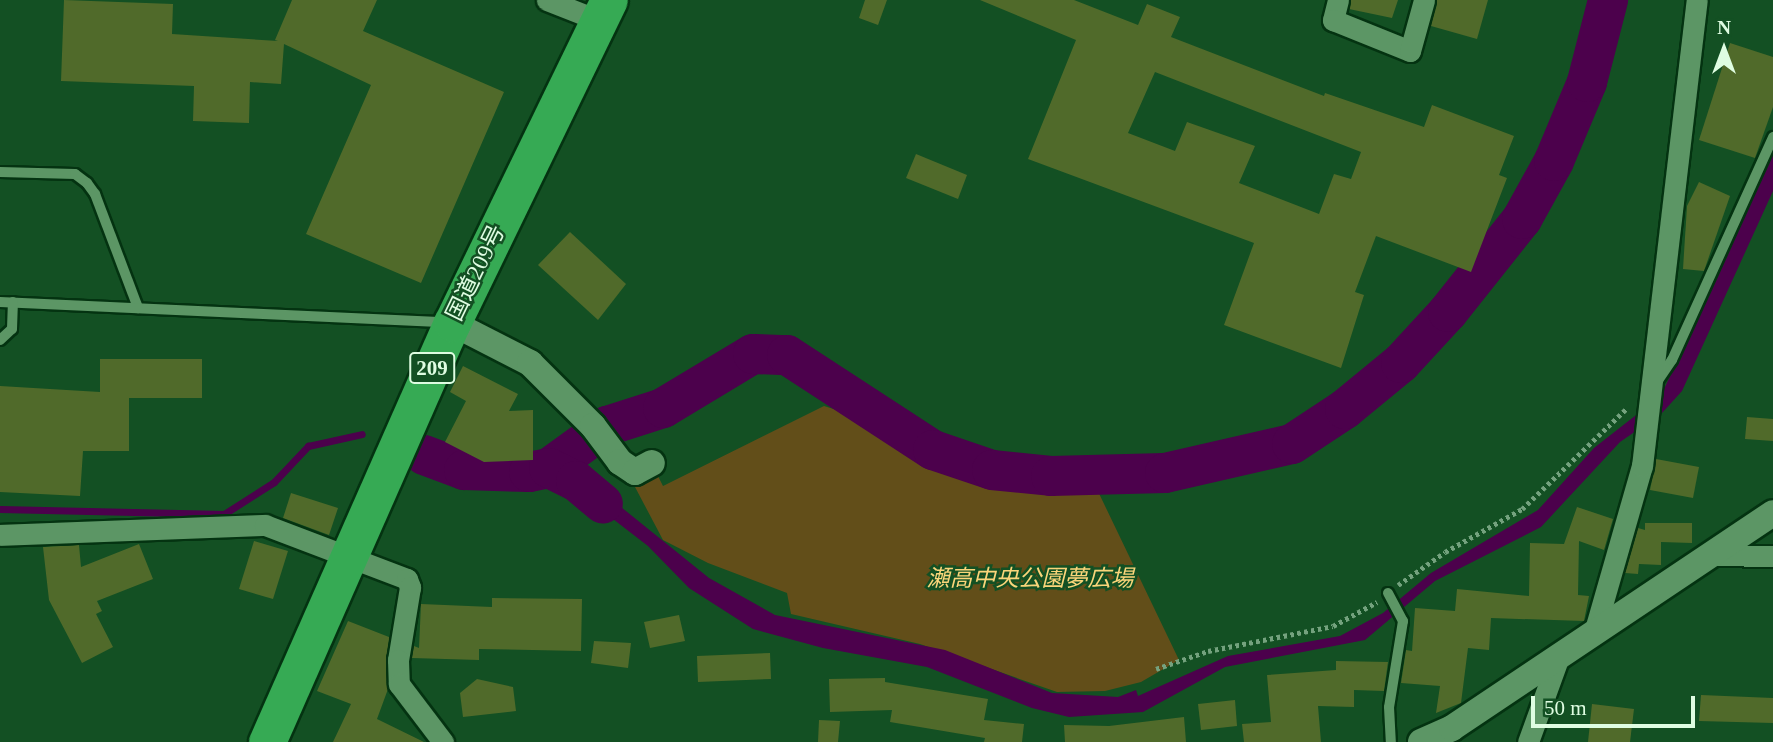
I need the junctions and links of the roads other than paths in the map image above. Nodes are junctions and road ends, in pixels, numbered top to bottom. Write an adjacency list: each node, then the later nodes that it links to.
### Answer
1 (547, 0): 5 (street)
2 (1338, 0): 3 (street)
3 (1424, 0)
4 (1697, 0): 13 (street)
5 (604, 11): 11 (highway, 国道209号 / 209)
6 (1773, 137): 13 (lane)
7 (0, 172): 10 (lane)
8 (0, 302): 9 (lane)
9 (13, 302): 10 (lane); 12 (lane)
10 (138, 308): 11 (lane)
11 (452, 323): 14 (street); 19 (highway, 国道209号 / 209)
12 (0, 341)
13 (1651, 390): 21 (street)
14 (652, 463)
15 (1773, 513): 17 (street)
16 (0, 535): 19 (street)
17 (1711, 555): 18 (street); 21 (street)
18 (1773, 556)
19 (346, 559): 23 (highway, 国道209号 / 209); 24 (street)
20 (1388, 593): 25 (lane)
21 (1594, 633): 22 (street)
22 (1558, 659): 26 (street); 27 (street)
23 (267, 742)
24 (443, 742)
25 (1391, 742)
26 (1421, 742)
27 (1528, 742)

